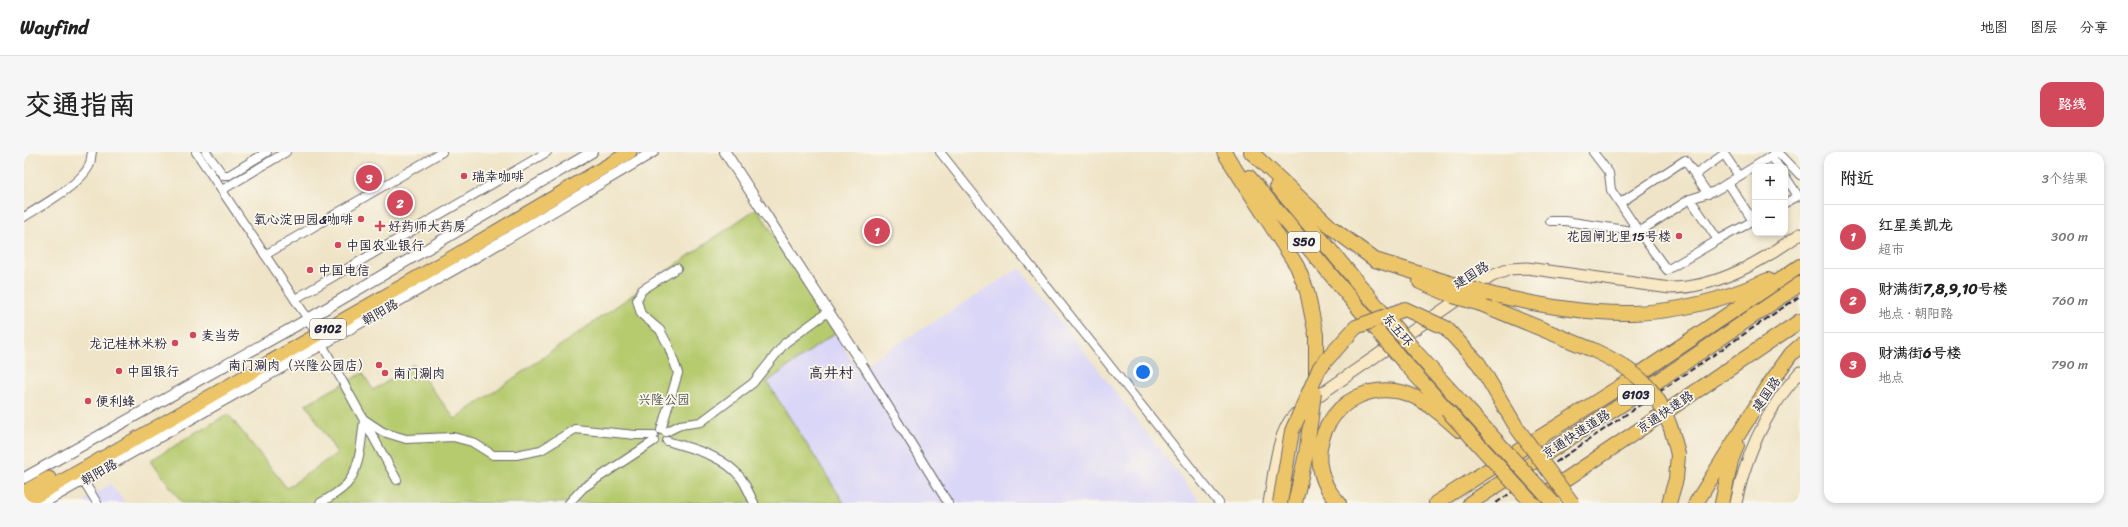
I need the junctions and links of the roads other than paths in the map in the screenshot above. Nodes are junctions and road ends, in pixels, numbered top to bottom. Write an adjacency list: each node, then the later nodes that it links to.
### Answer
1 (92, 152): 29 (street)
2 (267, 152): 16 (street)
3 (286, 152): 24 (street)
4 (442, 152): 36 (street)
5 (547, 152): 41 (street)
6 (592, 152): 44 (street, 朝阳路)
7 (616, 152): 44 (highway, 朝阳路 / G102)
8 (630, 152): 44 (highway, 朝阳路 / G102)
9 (653, 152): 44 (street, 朝阳路)
10 (725, 152): 42 (street)
11 (940, 152): 66 (street)
12 (1224, 152): 54 (highway, bridge)
13 (1229, 152): 48 (highway, 东五环 / S50, bridge)
14 (1250, 152): 40 (highway); 75 (highway, 东五环 / S50, bridge)
15 (1593, 152): 28 (street)
16 (201, 153): 24 (street)
17 (1776, 153): 18 (street); 20 (street); 21 (street)
18 (1778, 164)
19 (1695, 174): 21 (street); 25 (street); 28 (street)
20 (1800, 175)
21 (1739, 176): 23 (street)
22 (1788, 181): 27 (street)
23 (1728, 183): 25 (street); 30 (street)
24 (222, 190): 36 (street)
25 (1708, 194): 26 (street)
26 (1690, 199): 33 (street); 35 (street)
27 (1788, 201)
28 (1620, 203): 33 (street)
29 (24, 218)
30 (1752, 218)
31 (1550, 221): 33 (street)
32 (1752, 222): 35 (street)
33 (1639, 232): 35 (street)
34 (1800, 234): 67 (main road, 建国路)
35 (1718, 240)
36 (265, 255): 41 (street)
37 (1800, 264): 40 (highway, bridge); 72 (highway)
38 (677, 268): 51 (street)
39 (1800, 284): 73 (highway, 京通快速道路 / G103)
40 (1454, 291): 77 (highway, bridge)
41 (295, 299): 44 (street)
42 (829, 310): 46 (street); 51 (street)
43 (1800, 320): 74 (highway, 京通快速路 / G103)
44 (316, 332): 50 (street); 55 (street, 朝阳路); 56 (street, 朝阳路); 58 (highway, 朝阳路 / G102); 59 (highway, 朝阳路 / G102)
45 (1800, 346): 49 (highway)
46 (861, 362): 65 (street)
47 (1800, 372): 80 (main road, 建国路)
48 (1443, 412): 71 (highway); 74 (highway, 东五环 / S50, bridge)
49 (1750, 413): 78 (highway); 79 (highway)
50 (364, 420): 52 (street); 57 (street); 62 (street)
51 (664, 431): 52 (street); 53 (street)
52 (654, 438): 53 (street); 63 (street)
53 (667, 441): 64 (street)
54 (1306, 454): 69 (highway); 70 (highway)
55 (24, 478)
56 (83, 480): 60 (street, 朝阳路); 61 (street)
57 (397, 480)
58 (24, 492)
59 (24, 502)
60 (43, 503)
61 (98, 503)
62 (320, 503)
63 (569, 503)
64 (754, 503)
65 (948, 503)
66 (1219, 503)
67 (1269, 503)
68 (1280, 503): 76 (highway, bridge)
69 (1295, 503)
70 (1303, 503)
71 (1339, 503)
72 (1436, 503)
73 (1470, 503)
74 (1531, 503)
75 (1553, 503)
76 (1572, 503)
77 (1670, 503)
78 (1696, 503)
79 (1722, 503)
80 (1736, 503)

